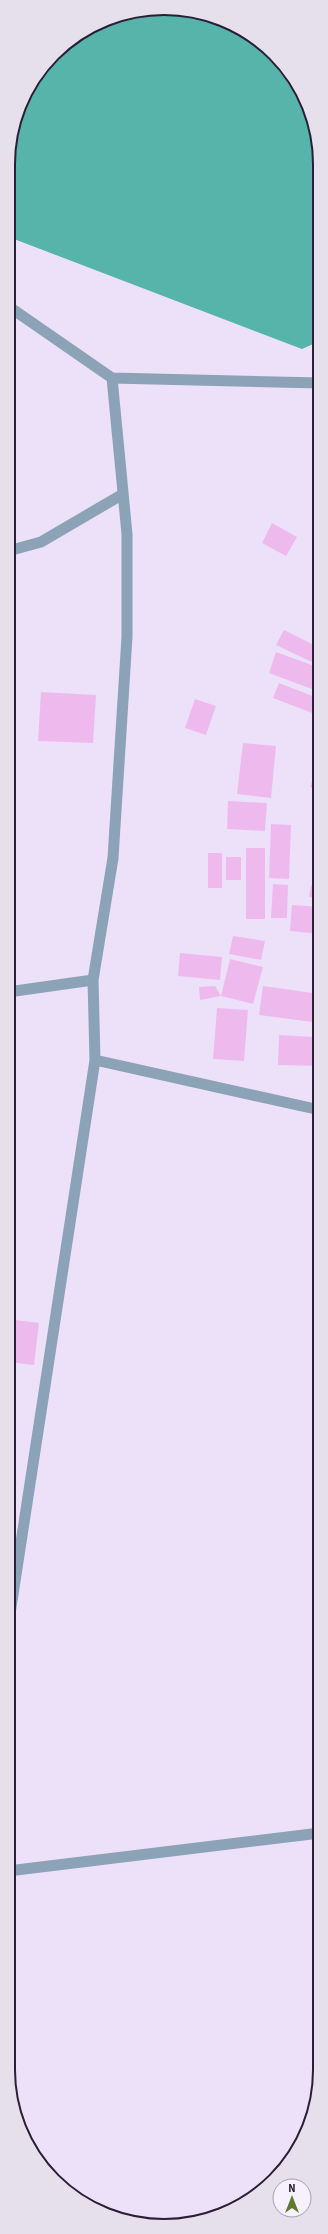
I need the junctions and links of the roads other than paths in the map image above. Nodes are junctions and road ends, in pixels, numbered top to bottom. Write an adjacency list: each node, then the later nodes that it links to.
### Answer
1 (15, 311): 2 (street)
2 (112, 378): 3 (street); 4 (street)
3 (313, 383)
4 (123, 494): 5 (street); 6 (street)
5 (15, 549)
6 (93, 980): 7 (street); 8 (street)
7 (15, 991)
8 (95, 1060): 9 (street); 10 (street)
9 (313, 1108)
10 (15, 1581)
11 (313, 1834): 12 (street)
12 (15, 1870)

